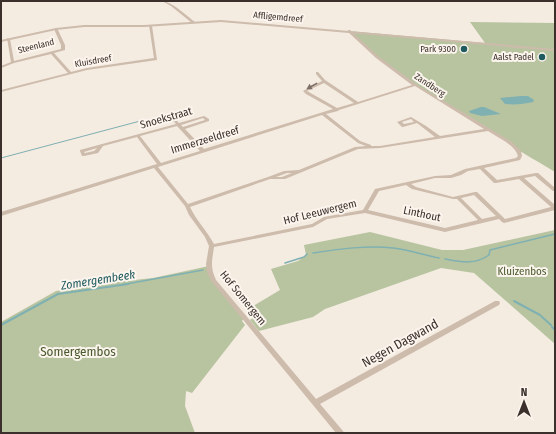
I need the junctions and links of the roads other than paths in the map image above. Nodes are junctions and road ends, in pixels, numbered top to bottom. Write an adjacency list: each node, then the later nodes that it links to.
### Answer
1 (163, 1): 2 (street)
2 (193, 22): 3 (street, Affligemdreef); 5 (street, Affligemdreef)
3 (150, 26): 4 (street, Affligemdreef); 13 (street, Kluisdreef)
4 (56, 29): 6 (street, Affligemdreef); 8 (street, Steenland)
5 (349, 31): 9 (street, Affligemdreef); 16 (street, Zandberg)
6 (8, 39): 7 (street, Affligemdreef); 11 (street, Steenland)
7 (1, 40)
8 (63, 48): 10 (street, Steenland); 11 (street, Steenland)
9 (555, 50)
10 (52, 53): 11 (street, Steenland); 13 (street, Steenland)
11 (13, 61): 12 (street, Steenland)
12 (1, 66)
13 (70, 73): 17 (street, Kluisdreef)
14 (317, 73): 15 (street)
15 (324, 81): 18 (street); 19 (street, one-way to 19)
16 (415, 85): 18 (street, Immerzeeldreef); 25 (street, Zandberg)
17 (1, 91)
18 (357, 103): 19 (street, Immerzeeldreef)
19 (337, 110): 21 (street, Immerzeeldreef)
20 (169, 114): 23 (street)
21 (323, 114): 28 (street); 33 (street, Immerzeeldreef)
22 (417, 122): 27 (street)
23 (179, 124): 24 (street); 24 (street, Snoekstraat); 26 (street, Snoekstraat)
24 (183, 128): 33 (street)
25 (487, 130): 27 (street); 29 (street, Zandberg)
26 (138, 136): 30 (street, Snoekstraat); 34 (street)
27 (439, 138): 31 (street)
28 (359, 142): 31 (street); 32 (street)
29 (510, 143): 35 (street, Hof Leeuwergem)
30 (102, 145)
31 (371, 147): 32 (street)
32 (357, 148): 40 (street)
33 (203, 151): 34 (street, Immerzeeldreef)
34 (157, 166): 40 (street); 43 (street, Immerzeeldreef)
35 (481, 167): 36 (street); 37 (street, Hof Leeuwergem)
36 (520, 177): 38 (street); 41 (street, Linthout)
37 (406, 183): 39 (street, Linthout); 42 (street, Hof Leeuwergem)
38 (555, 190)
39 (458, 197): 44 (street, Linthout); 45 (street)
40 (187, 206): 46 (street)
41 (555, 208): 44 (street, Linthout)
42 (365, 211): 45 (street, Linthout); 46 (street, Hof Leeuwergem)
43 (1, 214)
44 (499, 217): 45 (street, Linthout)
45 (481, 221)
46 (212, 246): 48 (street, Hof Somergem)
47 (497, 303): 48 (street, Negen Dagwand)
48 (315, 404): 49 (street, Hof Somergem)
49 (340, 433)

